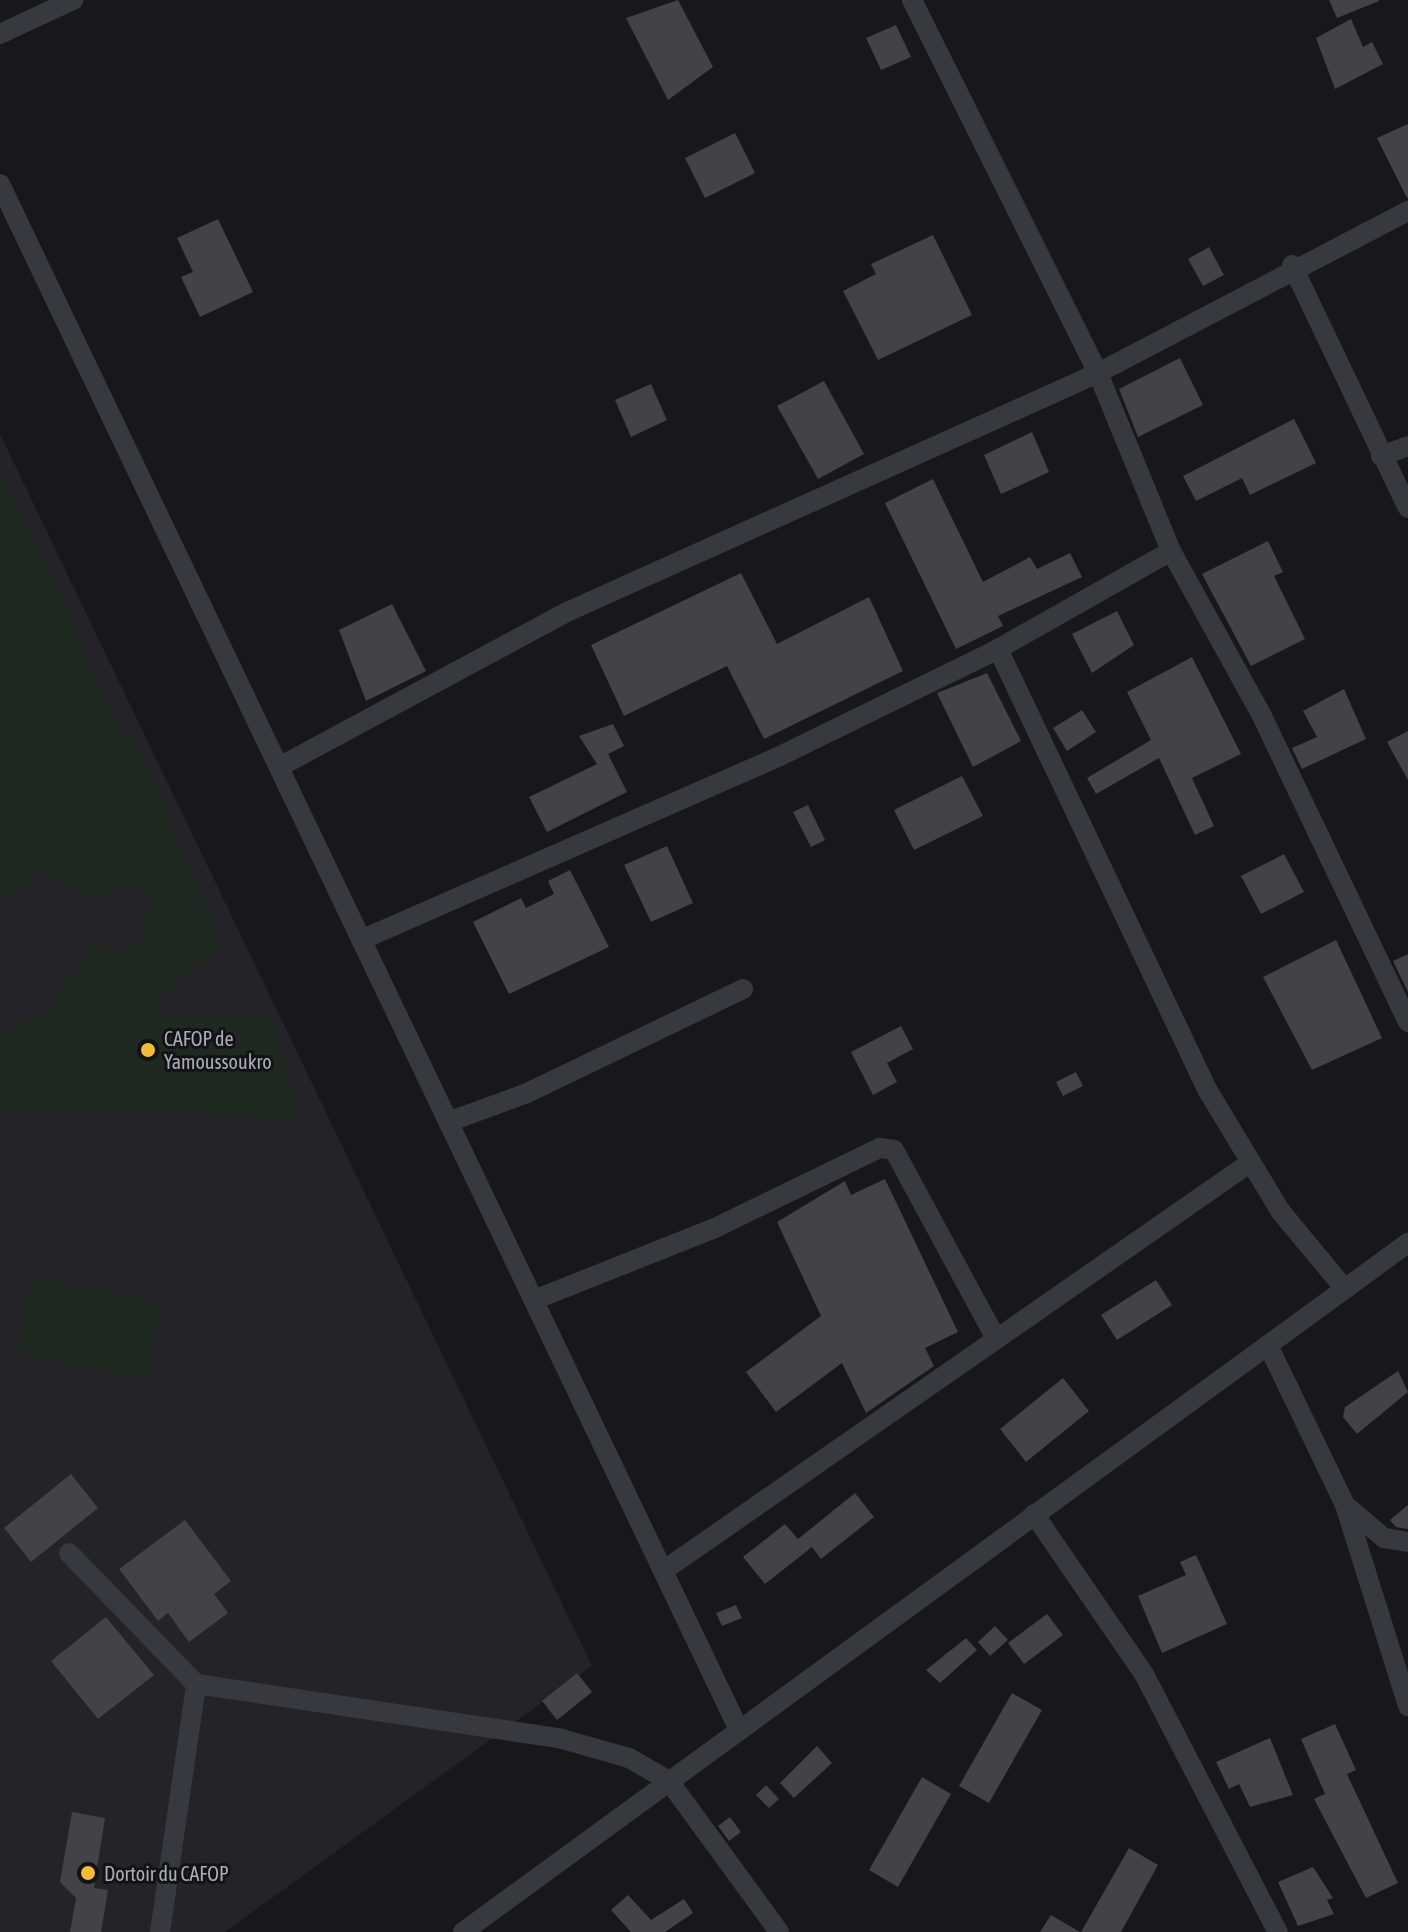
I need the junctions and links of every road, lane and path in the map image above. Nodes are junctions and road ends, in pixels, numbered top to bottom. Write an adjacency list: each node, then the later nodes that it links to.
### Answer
1 (73, 0): 3 (street)
2 (912, 0): 7 (street)
3 (0, 34)
4 (0, 184): 13 (street)
5 (1408, 211): 6 (street)
6 (1292, 265): 7 (street); 9 (street)
7 (1098, 373): 11 (street); 13 (street)
8 (1408, 446): 9 (street)
9 (1381, 456): 10 (street)
10 (1408, 508)
11 (1171, 551): 12 (street); 16 (street)
12 (998, 649): 14 (street); 18 (street)
13 (279, 767): 14 (street)
14 (361, 940): 17 (street)
15 (743, 989): 17 (street)
16 (1408, 1022)
17 (448, 1122): 21 (street)
18 (1251, 1162): 20 (street); 22 (street)
19 (1408, 1243): 20 (street)
20 (1345, 1289): 23 (street)
21 (534, 1300): 22 (street); 28 (street)
22 (996, 1339): 28 (street)
23 (1268, 1345): 24 (street); 25 (street)
24 (1345, 1505): 26 (street); 30 (street)
25 (1034, 1514): 31 (street); 36 (street)
26 (1408, 1542)
27 (69, 1553): 29 (street)
28 (663, 1571): 31 (street)
29 (196, 1684): 32 (street); 33 (street)
30 (1408, 1706)
31 (739, 1730): 32 (street)
32 (669, 1781): 34 (street); 35 (street)
33 (160, 1932)
34 (463, 1932)
35 (779, 1932)
36 (1278, 1932)

